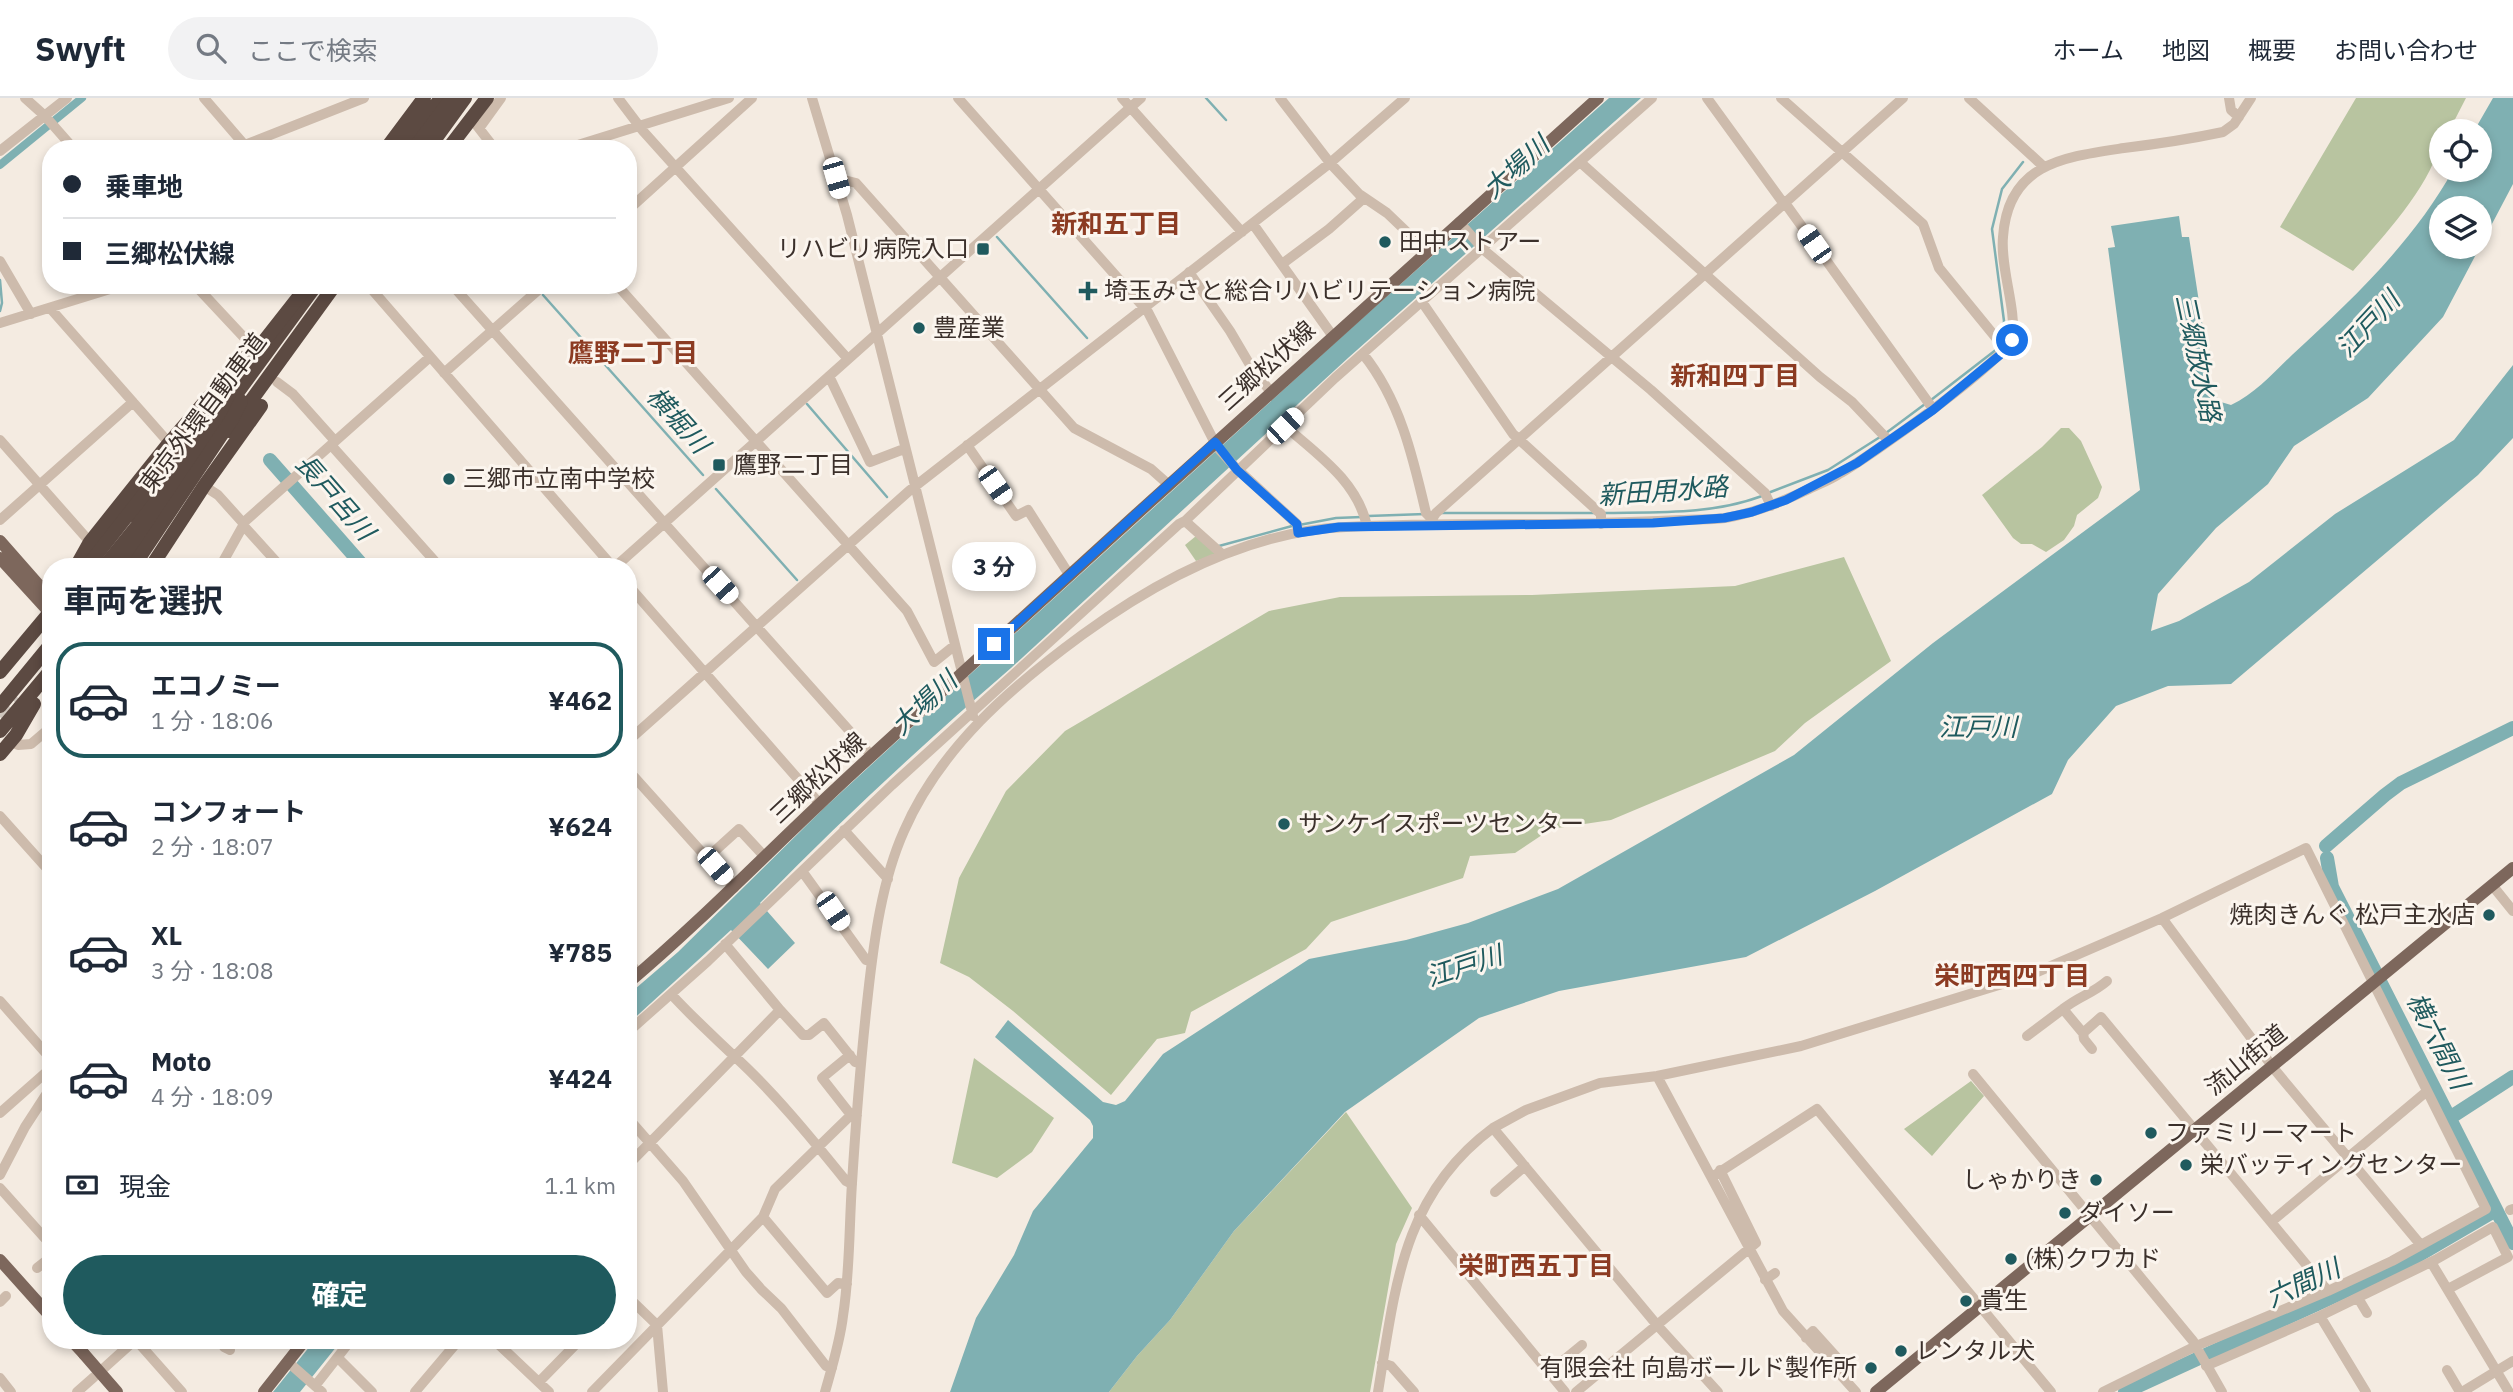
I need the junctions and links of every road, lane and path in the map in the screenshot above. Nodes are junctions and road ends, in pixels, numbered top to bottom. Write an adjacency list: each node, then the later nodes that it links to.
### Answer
1 (25, 98): 30 (street)
2 (67, 98): 30 (street)
3 (204, 98): 35 (street)
4 (364, 98): 36 (street)
5 (424, 98): 37 (highway)
6 (441, 98): 38 (highway)
7 (452, 98): 39 (highway, bridge)
8 (465, 98): 40 (highway, bridge)
9 (471, 98): 41 (highway)
10 (486, 98): 32 (highway)
11 (501, 98): 32 (street)
12 (618, 98): 33 (street)
13 (729, 98): 33 (street)
14 (752, 98): 50 (street)
15 (812, 98): 51 (street)
16 (958, 98): 52 (street)
17 (1122, 98): 29 (street)
18 (1141, 98): 29 (street)
19 (1280, 98): 48 (street)
20 (1405, 98): 48 (street)
21 (1598, 98): 57 (main road, 三郷松伏線)
22 (1651, 98): 47 (street)
23 (1707, 98): 55 (street)
24 (1781, 98): 46 (street)
25 (1903, 98): 46 (street)
26 (1969, 98): 49 (street)
27 (2229, 98): 31 (street)
28 (2251, 98): 31 (street)
29 (1131, 107): 52 (street); 58 (street)
30 (45, 116): 34 (street); 45 (street)
31 (2239, 117): 49 (street)
32 (475, 123): 42 (highway); 43 (street)
33 (639, 126): 44 (street); 50 (street)
34 (66, 140)
35 (241, 140)
36 (264, 140)
37 (393, 140)
38 (410, 140)
39 (421, 140)
40 (436, 140)
41 (437, 140)
42 (457, 140)
43 (488, 140)
44 (594, 140)
45 (0, 150)
46 (1842, 153): 55 (street); 88 (street)
47 (1580, 162): 60 (street); 64 (street)
48 (1331, 163): 53 (street); 56 (street)
49 (2043, 166): 88 (street)
50 (676, 168): 54 (street); 92 (street)
51 (836, 178): 65 (street); 85 (street)
52 (1039, 190): 65 (street); 81 (street)
53 (1364, 198): 59 (street); 62 (street)
54 (637, 202)
55 (1784, 204): 64 (street); 100 (street)
56 (1253, 224): 58 (street); 62 (street)
57 (1462, 225): 59 (main road, 三郷松伏線); 60 (street)
58 (1242, 232): 63 (street)
59 (1431, 247): 86 (main road, 三郷松伏線)
60 (1482, 248): 78 (street); 91 (street)
61 (0, 261): 82 (street)
62 (1282, 264): 86 (street)
63 (1189, 272): 81 (street); 97 (street)
64 (1705, 274): 91 (street); 104 (street)
65 (940, 278): 85 (street); 96 (street)
66 (94, 294): 80 (street)
67 (203, 294): 87 (street)
68 (297, 294): 87 (highway)
69 (298, 294): 134 (highway, bridge)
70 (299, 294): 116 (highway)
71 (309, 294): 136 (highway, 東京外環自動車道)
72 (319, 294): 98 (highway, 東京外環自動車道)
73 (329, 294): 79 (highway)
74 (376, 294): 90 (street)
75 (460, 294): 84 (street)
76 (534, 294): 84 (street)
77 (625, 294): 105 (street)
78 (1422, 302): 89 (street); 103 (street)
79 (320, 307): 95 (highway); 118 (highway)
80 (50, 308): 82 (street); 99 (street)
81 (1144, 308): 96 (street); 108 (street)
82 (31, 314): 83 (street)
83 (1, 323)
84 (492, 331): 93 (street); 122 (street)
85 (876, 334): 92 (street); 110 (street)
86 (1332, 335): 97 (main road, 三郷松伏線)
87 (253, 347): 106 (highway)
88 (2006, 350): 100 (street)
89 (1363, 354): 101 (street); 121 (street)
90 (430, 357): 93 (street); 107 (street)
91 (1612, 357): 103 (street); 117 (street)
92 (848, 359): 94 (street)
93 (444, 373): 145 (street)
94 (829, 376): 105 (street); 110 (street)
95 (277, 382): 107 (street); 114 (highway)
96 (1040, 389): 109 (street); 113 (street)
97 (1270, 391): 108 (main road, 三郷松伏線)
98 (241, 401): 137 (highway, 東京外環自動車道, bridge); 139 (highway, bridge)
99 (133, 402): 106 (street); 112 (street)
100 (1933, 410): 104 (street)
101 (1285, 426): 111 (street); 125 (street)
102 (0, 440): 112 (street)
103 (1518, 440): 121 (street); 124 (street)
104 (1889, 441): 117 (street)
105 (756, 442): 122 (street); 129 (street)
106 (169, 443): 128 (highway)
107 (333, 443): 123 (street); 144 (street)
108 (1216, 444): 111 (street); 113 (main road, 三郷松伏線)
109 (967, 445): 115 (street); 147 (street)
110 (904, 449): 115 (street)
111 (1236, 468): 120 (street); 126 (street)
112 (40, 485): 119 (street); 128 (street)
113 (1169, 485): 147 (main road, 三郷松伏線)
114 (204, 486): 123 (street); 141 (highway)
115 (915, 486): 129 (street); 155 (street)
116 (150, 501): 133 (highway); 135 (highway)
117 (1771, 506): 124 (street)
118 (165, 512): 138 (highway); 140 (highway)
119 (0, 520)
120 (1185, 521): 130 (street); 165 (street)
121 (1432, 522): 124 (street); 125 (street)
122 (664, 523): 146 (street); 153 (street)
123 (243, 524): 142 (street); 143 (street)
124 (1601, 524)
125 (1367, 526): 126 (street)
126 (1298, 533): 130 (street)
127 (0, 541): 149 (main road)
128 (90, 542): 132 (highway)
129 (848, 545): 153 (street); 155 (street)
130 (1223, 555): 166 (street)
131 (0, 558): 150 (main road)
132 (82, 558)
133 (86, 558)
134 (94, 558)
135 (103, 558)
136 (111, 558)
137 (120, 558)
138 (128, 558)
139 (139, 558)
140 (144, 558)
141 (157, 558)
142 (225, 558)
143 (273, 558)
144 (432, 558)
145 (606, 558)
146 (624, 558)
147 (1070, 576): 160 (main road, 三郷松伏線)
148 (637, 595): 159 (street)
149 (42, 596)
150 (42, 599)
151 (42, 616): 157 (highway)
152 (42, 617): 158 (highway, bridge)
153 (756, 626): 159 (street); 172 (street)
154 (42, 642): 162 (highway)
155 (954, 646): 160 (street)
156 (42, 654): 164 (highway)
157 (0, 662)
158 (0, 672)
159 (704, 673): 168 (street); 174 (street)
160 (963, 676): 165 (street); 172 (main road, 三郷松伏線)
161 (42, 681): 167 (highway)
162 (0, 692)
163 (42, 695): 170 (highway)
164 (0, 706)
165 (971, 709): 166 (street); 176 (street)
166 (975, 726): 182 (street)
167 (0, 731)
168 (637, 733)
169 (42, 735): 170 (street)
170 (5, 741): 171 (highway)
171 (0, 754)
172 (871, 755): 174 (main road, 三郷松伏線)
173 (637, 780): 178 (street)
174 (820, 803): 177 (main road, 三郷松伏線)
175 (0, 816): 179 (street)
176 (844, 830): 181 (street); 182 (street)
177 (765, 857): 178 (street); 184 (main road, 三郷松伏線)
178 (707, 858): 184 (street)
179 (42, 863)
180 (2513, 868): 183 (main road, 流山街道)
181 (802, 871): 187 (street); 188 (street)
182 (888, 879): 188 (street)
183 (2492, 885): 185 (street); 192 (main road, 流山街道)
184 (734, 888): 190 (main road, 三郷松伏線)
185 (2513, 911)
186 (2162, 918): 192 (street); 205 (street); 208 (street)
187 (725, 944): 193 (street); 196 (street)
188 (872, 961): 204 (street)
189 (637, 972): 190 (street)
190 (639, 974)
191 (2107, 981): 195 (street)
192 (2373, 983): 205 (main road, 流山街道); 209 (street)
193 (671, 994): 197 (street); 203 (street)
194 (0, 1001): 201 (street)
195 (2063, 1009): 198 (street); 199 (street)
196 (780, 1010): 202 (street); 203 (street)
197 (637, 1024)
198 (2083, 1033): 200 (street); 215 (street)
199 (2027, 1036)
200 (2088, 1047)
201 (42, 1049)
202 (850, 1055): 204 (street); 212 (street)
203 (735, 1056): 216 (street); 217 (street)
204 (861, 1063): 212 (street)
205 (2272, 1065): 215 (main road, 流山街道); 219 (street)
206 (1973, 1074): 227 (street)
207 (42, 1076): 211 (street)
208 (1657, 1076): 214 (street); 221 (street)
209 (2426, 1092): 219 (street); 231 (street)
210 (42, 1101): 222 (street)
211 (0, 1113)
212 (854, 1115): 217 (street); 223 (street)
213 (637, 1128): 216 (street)
214 (1493, 1128): 220 (street); 226 (street)
215 (2194, 1129): 227 (main road, 流山街道); 229 (street)
216 (650, 1143): 218 (street); 233 (street)
217 (818, 1146): 223 (street); 228 (street)
218 (637, 1156)
219 (2347, 1158): 229 (street); 231 (street)
220 (1525, 1166): 225 (street); 250 (street)
221 (1716, 1174): 232 (street); 245 (street)
222 (0, 1175)
223 (852, 1184): 240 (street)
224 (0, 1188): 230 (street)
225 (1495, 1192)
226 (1419, 1215): 266 (street); 273 (street)
227 (2090, 1216): 245 (main road, 流山街道); 254 (street)
228 (763, 1217): 233 (street); 240 (street)
229 (2271, 1222): 242 (street)
230 (42, 1235)
231 (2420, 1244): 242 (street)
232 (1753, 1245): 239 (street); 250 (street)
233 (731, 1249): 249 (street); 270 (street)
234 (0, 1260): 246 (main road)
235 (2431, 1262): 241 (street); 241 (street); 243 (street)
236 (42, 1264): 237 (street)
237 (37, 1268)
238 (1775, 1273): 239 (street)
239 (1765, 1280): 251 (street)
240 (847, 1284): 270 (street)
241 (2448, 1289): 272 (street)
242 (2328, 1291): 254 (street)
243 (2358, 1298): 247 (street); 248 (street)
244 (637, 1306): 249 (street)
245 (1981, 1306): 297 (main road, 流山街道); 298 (street)
246 (42, 1307)
247 (2367, 1313)
248 (2320, 1316): 268 (street); 301 (street)
249 (657, 1325): 253 (street); 289 (street)
250 (1657, 1325): 294 (street); 295 (street)
251 (1810, 1334): 274 (street); 296 (street)
252 (1582, 1345): 273 (street)
253 (637, 1346)
254 (2196, 1346): 268 (street); 299 (street)
255 (79, 1349): 282 (main road, bridge)
256 (125, 1349): 269 (street)
257 (143, 1349): 283 (street)
258 (299, 1349): 267 (main road)
259 (345, 1349): 264 (street)
260 (451, 1349): 286 (street)
261 (504, 1349): 277 (street)
262 (571, 1349): 277 (street)
263 (634, 1349): 288 (street)
264 (338, 1358): 278 (street); 285 (street)
265 (2513, 1361): 272 (street)
266 (1382, 1363): 291 (street); 292 (street)
267 (290, 1364): 278 (street); 284 (main road)
268 (2206, 1366): 300 (street)
269 (104, 1368)
270 (832, 1368): 290 (street)
271 (2446, 1370): 302 (street)
272 (2497, 1371): 279 (street); 302 (street)
273 (1549, 1372): 293 (street)
274 (1850, 1372)
275 (94, 1377): 281 (street)
276 (0, 1378): 280 (street)
277 (539, 1382): 287 (street)
278 (317, 1387)
279 (2510, 1390)
280 (11, 1392)
281 (77, 1392)
282 (117, 1392)
283 (182, 1392)
284 (264, 1392)
285 (372, 1392)
286 (415, 1392)
287 (549, 1392)
288 (592, 1392)
289 (663, 1392)
290 (825, 1392)
291 (1378, 1392)
292 (1414, 1392)
293 (1565, 1392)
294 (1576, 1392)
295 (1718, 1392)
296 (1856, 1392)
297 (1876, 1392)
298 (2051, 1392)
299 (2103, 1392)
300 (2222, 1392)
301 (2366, 1392)
302 (2461, 1392)

